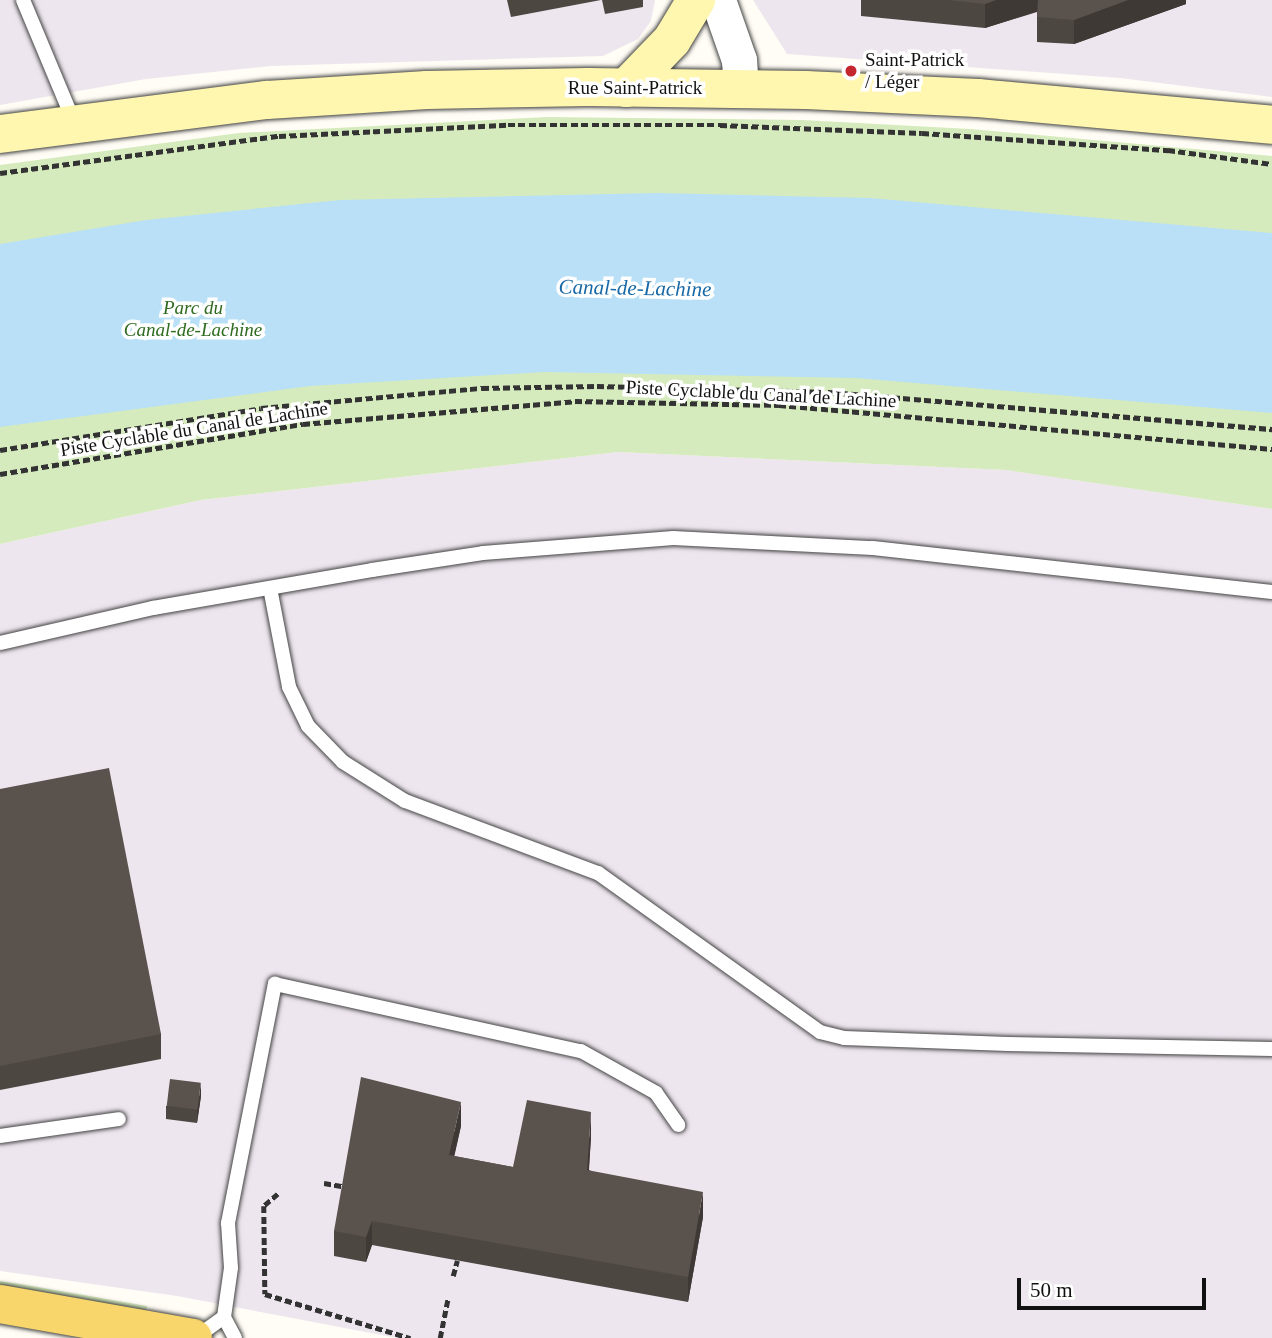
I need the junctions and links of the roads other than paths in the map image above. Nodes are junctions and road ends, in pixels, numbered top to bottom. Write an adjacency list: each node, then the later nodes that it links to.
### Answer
1 (23, 0): 6 (lane)
2 (696, 0): 4 (main road)
3 (718, 0): 5 (street)
4 (626, 88): 5 (main road, Rue Saint-Patrick); 6 (main road, Rue Saint-Patrick)
5 (741, 88): 7 (main road, Rue Saint-Patrick)
6 (74, 122): 8 (main road, Rue Saint-Patrick)
7 (1272, 125)
8 (0, 134)
9 (270, 588): 10 (lane); 11 (lane); 12 (lane)
10 (1272, 592)
11 (0, 643)
12 (1272, 1049)
13 (119, 1119): 15 (lane)
14 (678, 1125): 17 (lane)
15 (0, 1136)
16 (0, 1304): 18 (main road)
17 (224, 1317): 18 (lane); 19 (lane)
18 (194, 1338)
19 (235, 1338)

